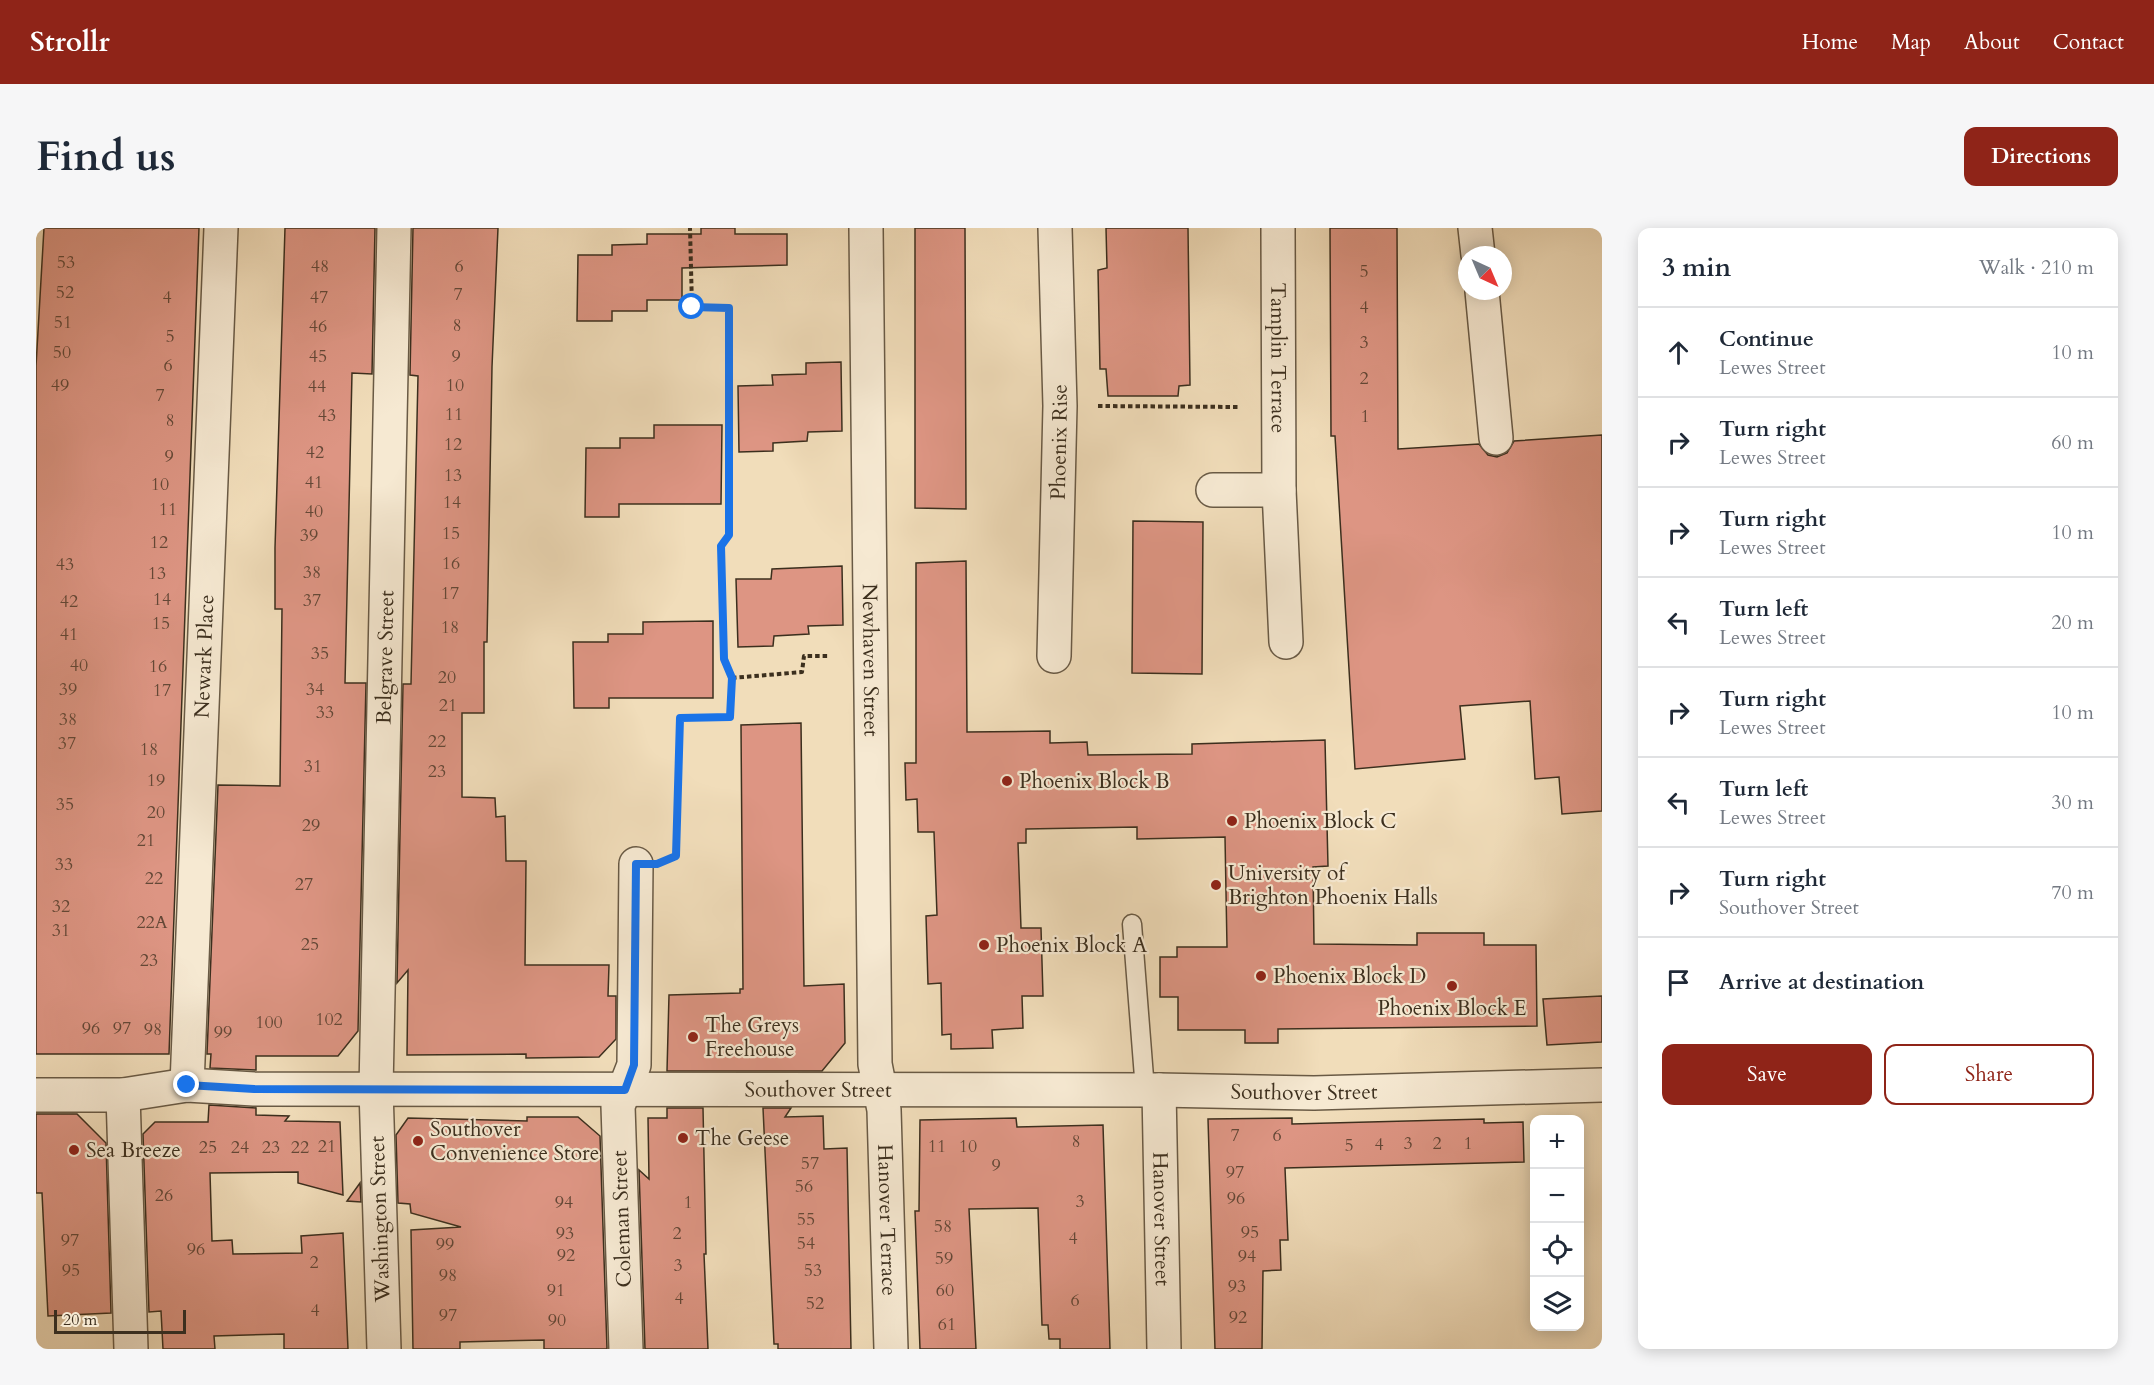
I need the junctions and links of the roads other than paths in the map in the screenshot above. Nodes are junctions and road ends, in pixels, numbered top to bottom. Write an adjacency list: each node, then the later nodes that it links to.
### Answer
1 (221, 228): 16 (street, Newark Place)
2 (394, 228): 18 (street, Belgrave Street)
3 (866, 228): 20 (street, Newhaven Street)
4 (1055, 228): 13 (street, Phoenix Rise)
5 (1278, 228): 11 (street, Tamplin Terrace)
6 (1475, 228): 7 (street)
7 (1477, 246)
8 (1483, 300): 9 (street)
9 (1496, 438)
10 (1213, 490): 11 (street)
11 (1280, 490): 12 (street, Tamplin Terrace)
12 (1286, 642)
13 (1054, 656)
14 (636, 864): 19 (street, Coleman Street)
15 (1132, 924): 21 (lane)
16 (187, 1085): 18 (street, Southover Street); 23 (street, Southover Street)
17 (1602, 1085): 21 (street, Southover Street)
18 (376, 1089): 19 (street, Southover Street); 25 (street, Washington Street)
19 (625, 1090): 20 (street, Southover Street); 26 (street, Coleman Street)
20 (879, 1090): 21 (street, Southover Street); 27 (street, Hanover Terrace)
21 (1152, 1090): 28 (street, Hanover Street)
22 (36, 1095): 23 (street, Southover Street)
23 (123, 1095): 24 (street)
24 (130, 1349)
25 (384, 1349)
26 (626, 1349)
27 (891, 1349)
28 (1164, 1349)

